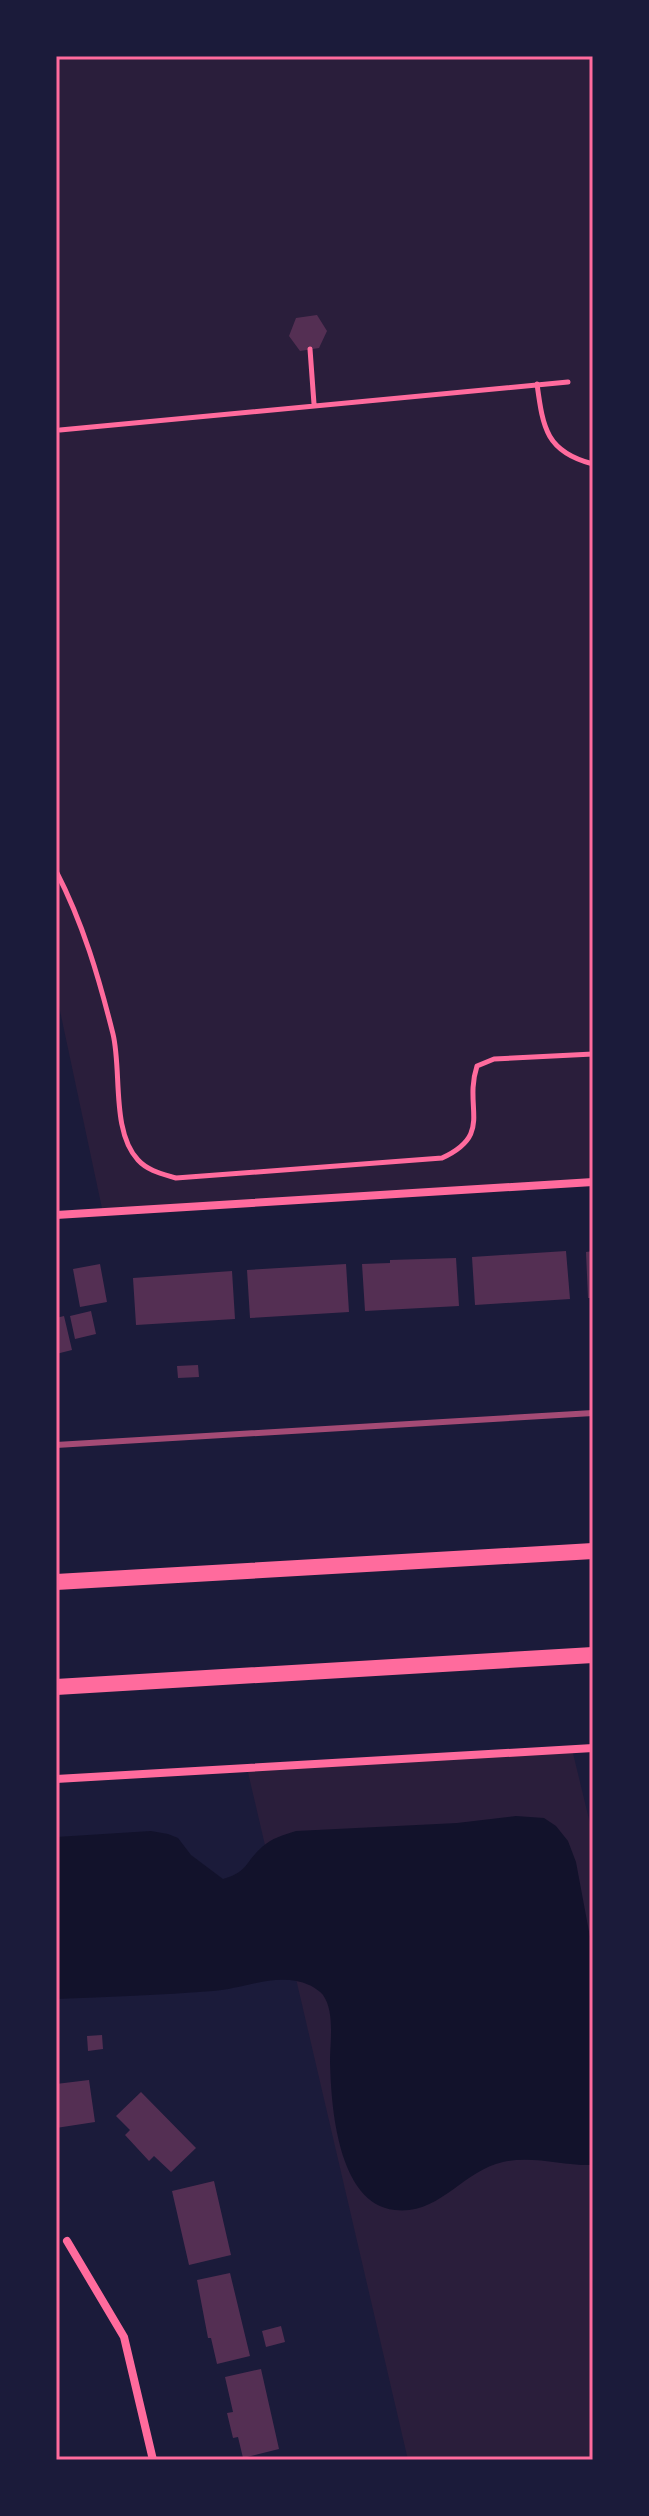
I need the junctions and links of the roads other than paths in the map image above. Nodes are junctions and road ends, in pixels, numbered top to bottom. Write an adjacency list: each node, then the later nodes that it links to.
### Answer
1 (593, 1182): 2 (street)
2 (56, 1215)
3 (593, 1551): 4 (main road)
4 (56, 1582)
5 (593, 1655): 6 (main road)
6 (56, 1687)
7 (593, 1748): 8 (street)
8 (56, 1779)
9 (67, 2241): 10 (street)
10 (153, 2460)

